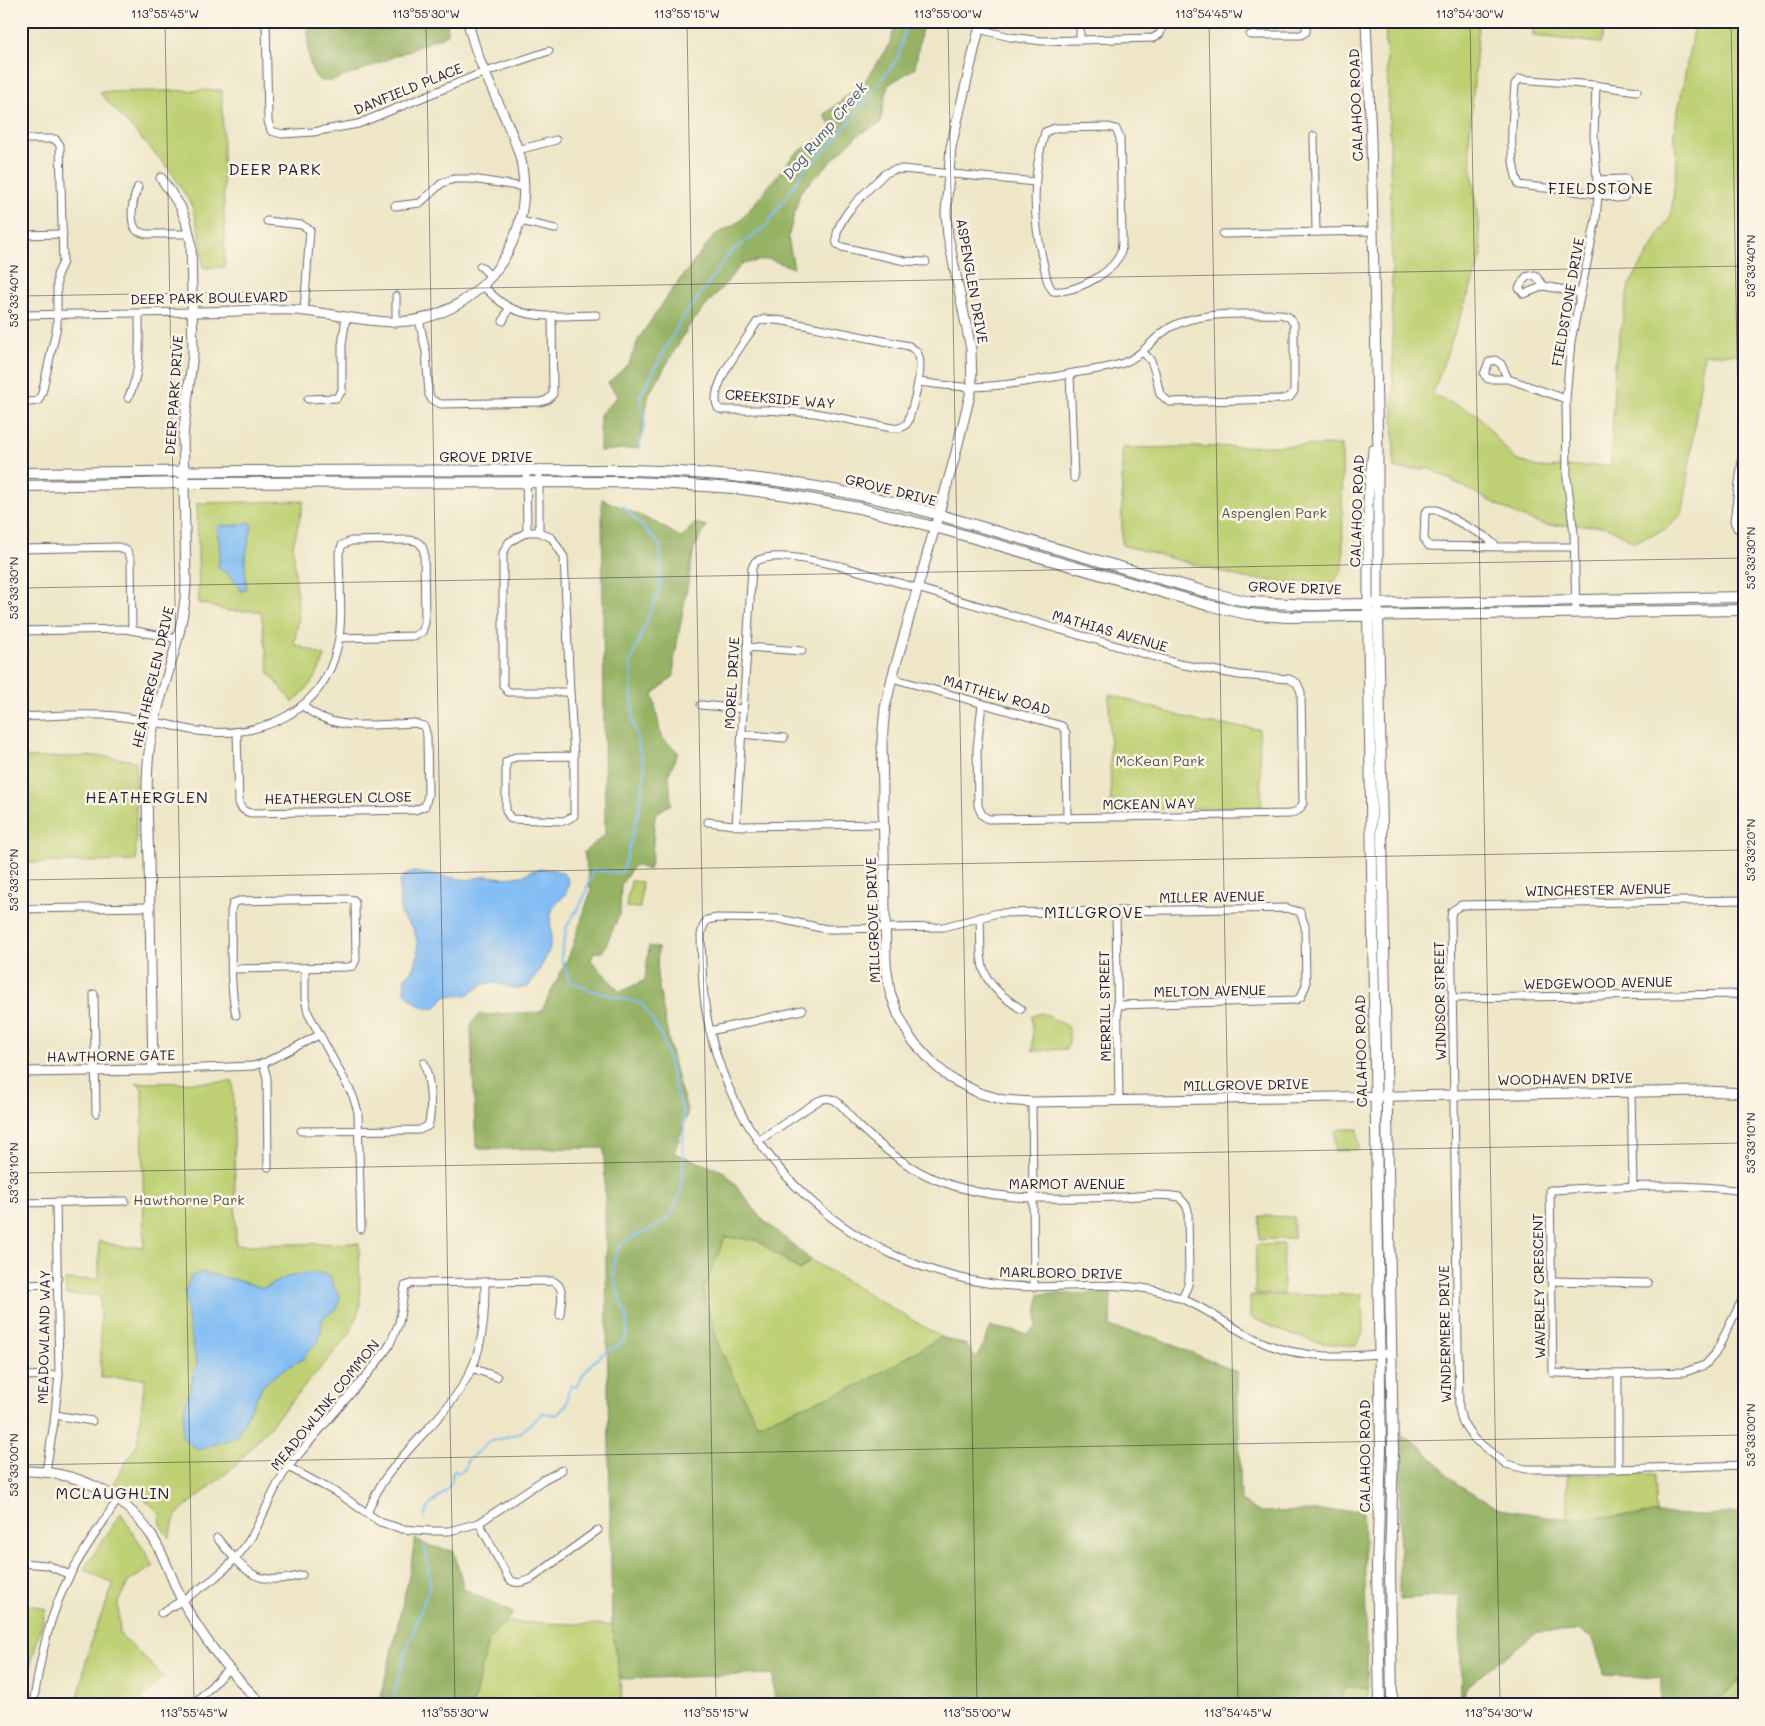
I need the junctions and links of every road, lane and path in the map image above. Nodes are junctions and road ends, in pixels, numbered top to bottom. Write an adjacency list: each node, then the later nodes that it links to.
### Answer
1 (266, 21): 11 (street, DANFIELD PLACE)
2 (468, 21): 11 (street, DEER PARK BOULEVARD)
3 (1080, 21): 9 (street)
4 (1164, 21): 9 (street)
5 (1306, 21): 8 (street)
6 (1366, 21): 29 (street, CALAHOO ROAD)
7 (980, 25): 9 (street); 18 (street, ASPENGLEN DRIVE)
8 (1250, 35)
9 (1080, 40)
10 (549, 51): 11 (street)
11 (485, 72): 17 (street, DEER PARK BOULEVARD)
12 (1596, 85): 13 (street); 20 (street, FIELDSTONE DRIVE); 24 (street)
13 (1637, 91)
14 (1314, 136): 30 (street)
15 (21, 139): 31 (street)
16 (556, 140): 17 (street)
17 (518, 150): 23 (street, DEER PARK BOULEVARD)
18 (948, 175): 21 (street); 35 (street); 58 (street, ASPENGLEN DRIVE)
19 (161, 178): 32 (street, DEER PARK DRIVE)
20 (1597, 180): 24 (street, FIELDSTONE DRIVE); 24 (street)
21 (1035, 182): 21 (street)
22 (138, 187): 32 (street)
23 (524, 187): 25 (street); 27 (street, DEER PARK BOULEVARD)
24 (1598, 194): 40 (street, FIELDSTONE DRIVE)
25 (395, 206)
26 (267, 220): 43 (street)
27 (521, 221): 28 (street); 37 (street, DEER PARK BOULEVARD)
28 (555, 229)
29 (1373, 231): 30 (street); 84 (street, CALAHOO ROAD)
30 (1316, 232): 33 (street)
31 (63, 234): 34 (street); 47 (street)
32 (190, 234): 44 (street, DEER PARK DRIVE)
33 (1223, 234)
34 (21, 235)
35 (926, 262)
36 (480, 266): 37 (street)
37 (492, 277): 38 (street, DEER PARK BOULEVARD)
38 (483, 286): 42 (street); 51 (street, DEER PARK BOULEVARD)
39 (1544, 286): 40 (street)
40 (1580, 293): 61 (street, FIELDSTONE DRIVE)
41 (396, 296): 53 (street)
42 (509, 308): 49 (street); 52 (street)
43 (304, 311): 44 (street, DEER PARK BOULEVARD); 50 (street, DEER PARK BOULEVARD)
44 (192, 312): 45 (street, DEER PARK BOULEVARD); 66 (street, DEER PARK DRIVE)
45 (139, 314): 47 (street, DEER PARK BOULEVARD); 59 (street)
46 (21, 315): 47 (street, DEER PARK BOULEVARD)
47 (58, 315): 62 (street)
48 (596, 315): 49 (street)
49 (552, 316): 51 (street)
50 (346, 317): 53 (street, DEER PARK BOULEVARD); 60 (street)
51 (419, 319): 53 (street, DEER PARK BOULEVARD)
52 (503, 321)
53 (396, 322)
54 (1143, 352): 54 (street); 55 (street)
55 (1070, 374): 58 (street); 68 (street)
56 (1508, 379): 61 (street)
57 (918, 382): 57 (street, CREEKSIDE WAY); 58 (street)
58 (972, 387): 73 (street, ASPENGLEN DRIVE)
59 (128, 398)
60 (308, 399)
61 (1566, 399): 79 (street, FIELDSTONE DRIVE)
62 (21, 403)
63 (1744, 445): 77 (street)
64 (526, 470): 65 (main road, GROVE DRIVE); 66 (main road, GROVE DRIVE); 70 (street)
65 (539, 470): 71 (street); 73 (main road, GROVE DRIVE)
66 (183, 471): 67 (main road, GROVE DRIVE); 69 (street, HEATHERGLEN DRIVE)
67 (21, 474)
68 (1074, 478)
69 (184, 483): 70 (main road, GROVE DRIVE); 72 (main road, GROVE DRIVE); 92 (street, HEATHERGLEN DRIVE)
70 (526, 483): 71 (main road, GROVE DRIVE); 75 (street)
71 (539, 483): 74 (main road, GROVE DRIVE); 76 (street)
72 (21, 486)
73 (939, 515): 74 (street, ASPENGLEN DRIVE); 84 (main road, GROVE DRIVE)
74 (935, 527): 81 (street, MILLGROVE DRIVE); 87 (main road, GROVE DRIVE)
75 (527, 532): 76 (street); 97 (street)
76 (539, 532): 97 (street)
77 (1744, 533)
78 (1497, 547): 78 (street); 79 (street)
79 (1574, 547): 83 (street, FIELDSTONE DRIVE)
80 (21, 549): 89 (street)
81 (918, 588): 93 (street, MOREL DRIVE); 95 (street, MILLGROVE DRIVE); 96 (street, MATHIAS AVENUE)
82 (1744, 598): 83 (main road, GROVE DRIVE)
83 (1576, 600): 84 (main road, GROVE DRIVE); 86 (street, FIELDSTONE DRIVE)
84 (1373, 604): 87 (main road, CALAHOO ROAD); 88 (main road, CALAHOO ROAD)
85 (1744, 610): 86 (main road, GROVE DRIVE)
86 (1576, 613): 88 (main road, GROVE DRIVE)
87 (1368, 616): 88 (main road, GROVE DRIVE); 141 (main road, CALAHOO ROAD)
88 (1378, 616): 140 (main road, CALAHOO ROAD)
89 (132, 629): 90 (street); 92 (street)
90 (21, 631)
91 (339, 638): 91 (street); 100 (street)
92 (178, 639): 103 (street, HEATHERGLEN DRIVE)
93 (747, 647): 94 (street); 101 (street, MOREL DRIVE)
94 (802, 651)
95 (892, 678): 99 (street, MATTHEW ROAD); 110 (street, MILLGROVE DRIVE)
96 (1297, 683): 108 (street, MCKEAN WAY)
97 (570, 692): 107 (street)
98 (701, 704): 101 (street)
99 (982, 704): 108 (street, MATTHEW ROAD); 108 (street, MCKEAN WAY)
100 (302, 705): 104 (street); 104 (street, HEATHERGLEN CLOSE)
101 (743, 709): 105 (street, MOREL DRIVE)
102 (21, 717): 103 (street)
103 (154, 723): 104 (street); 113 (street, HEATHERGLEN DRIVE)
104 (237, 732)
105 (742, 734): 106 (street); 111 (street, MOREL DRIVE)
106 (784, 738)
107 (574, 756): 107 (street)
108 (1067, 819)
109 (708, 822): 111 (street)
110 (883, 824): 111 (street); 119 (street, MILLGROVE DRIVE)
111 (736, 826)
112 (1744, 900): 114 (street, WINCHESTER AVENUE)
113 (150, 907): 115 (street); 135 (street, HEATHERGLEN DRIVE)
114 (1454, 908): 125 (street, WINDSOR STREET)
115 (21, 909)
116 (1116, 911): 117 (street, MILLER AVENUE); 124 (street, MILLER AVENUE); 126 (street, MERRILL STREET)
117 (980, 917): 119 (street, MILLER AVENUE); 127 (street)
118 (707, 920): 119 (street, MILLER AVENUE); 130 (street, MARLBORO DRIVE)
119 (885, 928): 143 (street, MILLGROVE DRIVE)
120 (305, 968): 121 (street); 121 (street); 131 (street)
121 (233, 969): 129 (street)
122 (94, 994): 134 (street)
123 (1744, 994): 125 (street, WEDGEWOOD AVENUE)
124 (1301, 997): 126 (street, MELTON AVENUE)
125 (1452, 998): 139 (street, WINDSOR STREET)
126 (1118, 1005): 142 (street, MERRILL STREET)
127 (1021, 1009)
128 (802, 1010): 130 (street)
129 (236, 1015)
130 (710, 1031): 147 (street, MARLBORO DRIVE)
131 (318, 1035): 132 (street, HAWTHORNE GATE); 145 (street)
132 (263, 1063): 135 (street, HAWTHORNE GATE); 148 (street)
133 (424, 1063): 145 (street)
134 (95, 1070): 135 (street, HAWTHORNE GATE); 136 (street, HAWTHORNE GATE); 144 (street)
135 (153, 1070)
136 (21, 1072)
137 (1631, 1092): 138 (street, WOODHAVEN DRIVE); 139 (street, WOODHAVEN DRIVE); 149 (street)
138 (1744, 1093)
139 (1454, 1095): 140 (street, WOODHAVEN DRIVE); 176 (street, WINDERMERE DRIVE)
140 (1388, 1096): 141 (street, MILLGROVE DRIVE); 165 (main road, CALAHOO ROAD)
141 (1375, 1097): 142 (street, MILLGROVE DRIVE); 166 (main road, CALAHOO ROAD)
142 (1119, 1100): 143 (street, MILLGROVE DRIVE)
143 (1032, 1102): 151 (street)
144 (96, 1113)
145 (359, 1130): 146 (street); 155 (street)
146 (301, 1132)
147 (758, 1141): 151 (street, MARMOT AVENUE); 161 (street, MARLBORO DRIVE)
148 (268, 1167)
149 (1632, 1187): 150 (street, WAVERLEY CRESCENT); 156 (street, WAVERLEY CRESCENT)
150 (1744, 1191)
151 (1033, 1198): 161 (street); 163 (street, MARMOT AVENUE)
152 (21, 1202): 153 (street)
153 (56, 1202): 154 (street); 159 (street, MEADOWLAND WAY)
154 (126, 1202)
155 (361, 1229)
156 (1551, 1281): 158 (street); 168 (street, WAVERLEY CRESCENT)
157 (485, 1282): 164 (street, MEADOWLINK COMMON); 167 (street); 175 (street, MEADOWLINK COMMON)
158 (1648, 1283)
159 (57, 1284): 160 (street); 169 (street, MEADOWLAND WAY)
160 (21, 1285)
161 (1034, 1287): 163 (street, MARLBORO DRIVE)
162 (1744, 1296): 168 (street, WAVERLEY CRESCENT)
163 (1182, 1298): 166 (street, MARLBORO DRIVE)
164 (560, 1315)
165 (1391, 1353): 166 (street, MARLBORO DRIVE); 196 (main road, CALAHOO ROAD)
166 (1379, 1354): 195 (main road, CALAHOO ROAD)
167 (472, 1368): 171 (street); 181 (street)
168 (1618, 1374): 176 (street)
169 (59, 1375): 170 (street); 172 (street, MEADOWLAND WAY)
170 (21, 1376)
171 (497, 1377)
172 (55, 1415): 173 (street); 179 (street, MEADOWLAND WAY)
173 (92, 1421)
174 (1744, 1465): 176 (street, WINDERMERE DRIVE)
175 (288, 1467): 181 (street); 185 (street, MEADOWLINK COMMON)
176 (1618, 1469)
177 (562, 1470): 182 (street)
178 (21, 1471): 179 (street)
179 (46, 1471): 180 (street)
180 (118, 1499): 187 (street); 189 (street)
181 (367, 1514): 182 (street)
182 (479, 1523): 183 (street)
183 (598, 1530)
184 (217, 1538): 185 (street)
185 (234, 1559): 188 (street); 189 (street, MEADOWLINK COMMON)
186 (21, 1563): 187 (street)
187 (70, 1575): 192 (street)
188 (302, 1575)
189 (182, 1600): 190 (street, MEADOWLINK COMMON); 191 (street)
190 (161, 1613)
191 (228, 1669): 193 (street); 194 (street)
192 (33, 1705)
193 (193, 1705)
194 (263, 1705)
195 (1380, 1705)
196 (1392, 1705)

